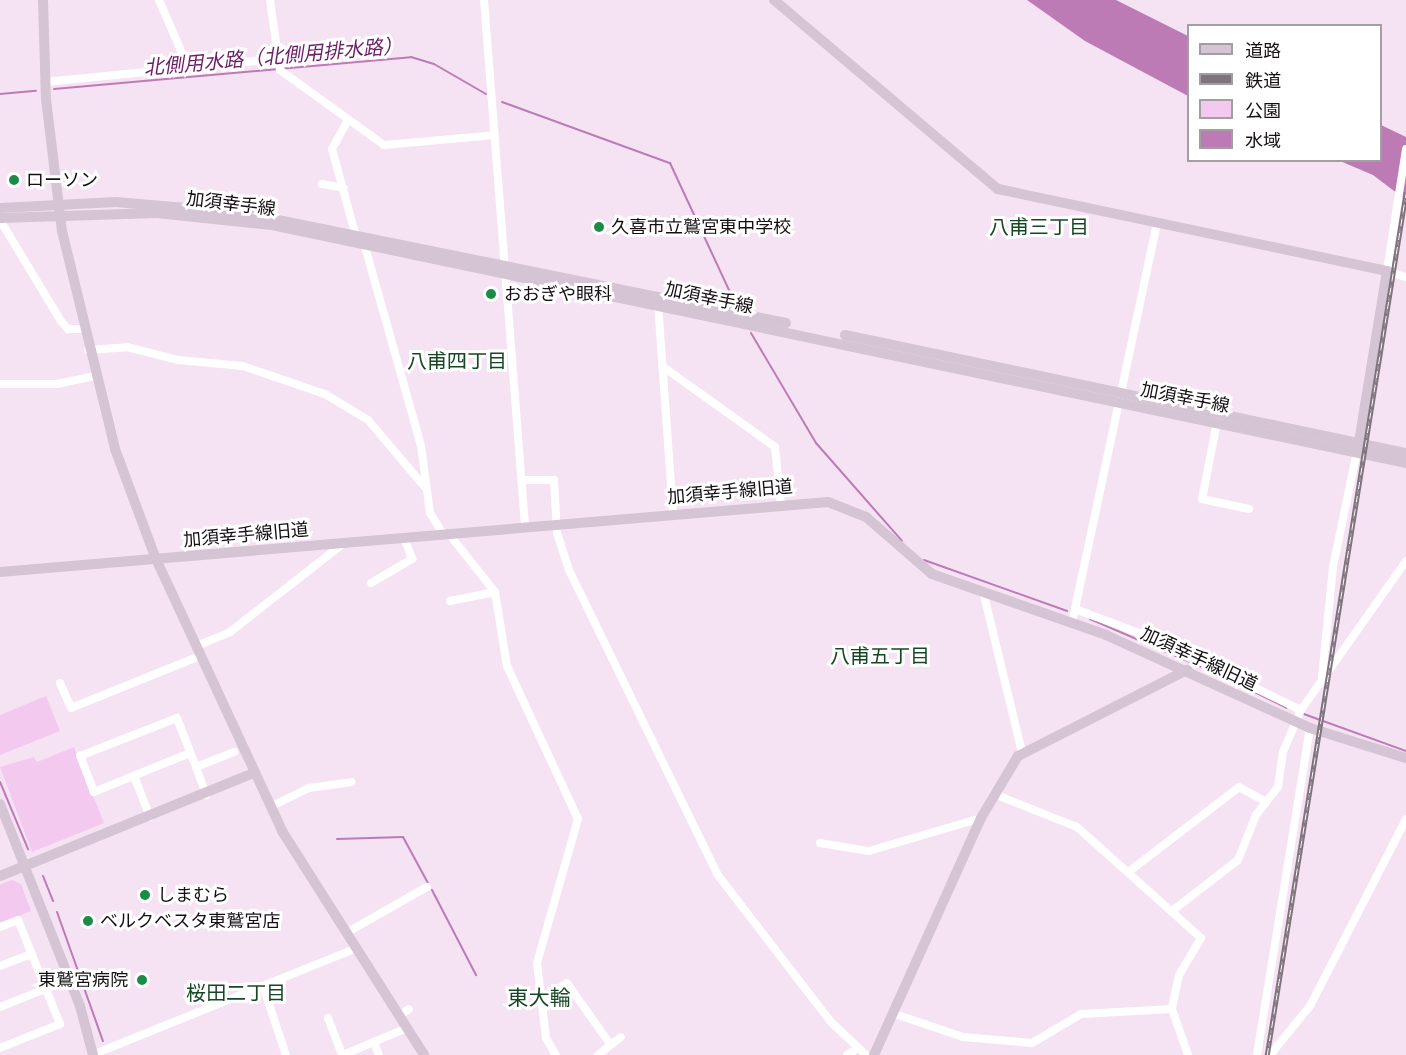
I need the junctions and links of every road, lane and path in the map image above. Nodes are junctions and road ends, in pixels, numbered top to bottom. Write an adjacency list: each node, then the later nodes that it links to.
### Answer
1 (43, 0): 8 (street)
2 (159, 0): 7 (street)
3 (270, 0): 6 (street)
4 (484, 0): 10 (street)
5 (774, 0): 17 (street)
6 (278, 63): 7 (street); 9 (street)
7 (188, 67): 8 (street)
8 (45, 82): 15 (street)
9 (348, 120): 10 (street); 13 (street)
10 (495, 135): 20 (street)
11 (1406, 149): 21 (street)
12 (322, 184): 13 (street)
13 (344, 188): 18 (street)
14 (0, 208): 15 (street, 加須幸手線)
15 (60, 208): 16 (street, 加須幸手線); 18 (street, 加須幸手線); 19 (street, 加須幸手線); 24 (street)
16 (0, 219): 24 (street)
17 (1156, 222): 21 (street); 29 (street)
18 (355, 233): 20 (street, 加須幸手線)
19 (364, 243): 20 (street, 加須幸手線); 35 (street)
20 (506, 269): 23 (street, 加須幸手線); 29 (street, 加須幸手線); 34 (street)
21 (1387, 271): 22 (street); 31 (street)
22 (1406, 277)
23 (658, 304): 26 (street); 29 (street, 加須幸手線)
24 (82, 329): 25 (street)
25 (88, 350): 27 (street); 35 (street)
26 (662, 366): 36 (street); 38 (street)
27 (96, 376): 28 (street); 44 (street)
28 (0, 384)
29 (1120, 397): 30 (street, 加須幸手線); 31 (street, 加須幸手線); 51 (street)
30 (1217, 422): 31 (street, 加須幸手線); 37 (street)
31 (1358, 446): 32 (street, 加須幸手線); 33 (street, 加須幸手線); 55 (street)
32 (1406, 453)
33 (1406, 463)
34 (522, 480): 39 (street); 40 (street)
35 (424, 486): 41 (street)
36 (781, 505): 38 (street, 加須幸手線旧道); 48 (street, 加須幸手線旧道)
37 (1249, 509)
38 (673, 514): 39 (street, 加須幸手線旧道)
39 (557, 524): 40 (street, 加須幸手線旧道); 102 (street)
40 (525, 526): 41 (street, 加須幸手線旧道)
41 (446, 534): 42 (street, 加須幸手線旧道); 49 (street)
42 (404, 537): 43 (street, 加須幸手線旧道); 47 (street)
43 (344, 543): 44 (street, 加須幸手線旧道); 53 (street)
44 (156, 560): 46 (street, 加須幸手線旧道); 53 (street)
45 (1406, 561): 55 (street)
46 (0, 572)
47 (371, 583)
48 (983, 591): 52 (street, 加須幸手線旧道); 60 (street)
49 (495, 592): 50 (street); 90 (street)
50 (450, 601)
51 (1075, 609): 52 (street); 57 (street)
52 (1072, 623): 54 (street, 加須幸手線旧道)
53 (198, 651): 56 (street); 65 (street)
54 (1188, 670): 58 (street, 加須幸手線旧道); 60 (street)
55 (1322, 678): 57 (street)
56 (60, 682)
57 (1301, 710): 58 (street)
58 (1295, 721): 59 (street, 加須幸手線旧道); 70 (street)
59 (1310, 728): 63 (street, 加須幸手線旧道); 114 (street)
60 (1022, 752): 68 (street)
61 (190, 753): 64 (street); 66 (street); 66 (street)
62 (234, 753): 64 (street)
63 (1406, 758)
64 (196, 767): 69 (street)
65 (254, 773): 69 (street); 72 (street)
66 (134, 776): 73 (street)
67 (352, 782): 72 (street)
68 (994, 794): 74 (street); 78 (street)
69 (206, 795): 73 (street)
70 (1266, 802): 78 (street); 81 (street)
71 (0, 804): 77 (street)
72 (270, 807): 83 (street)
73 (150, 817): 77 (street)
74 (981, 818): 76 (street); 94 (street)
75 (1406, 819): 115 (street)
76 (820, 843)
77 (25, 866): 79 (street); 87 (street)
78 (1131, 870): 81 (street)
79 (0, 876)
80 (427, 887): 83 (street)
81 (1172, 912): 93 (street)
82 (0, 927): 85 (street)
83 (346, 933): 84 (street)
84 (355, 949): 88 (street); 95 (street)
85 (32, 954): 86 (street); 89 (street)
86 (0, 966)
87 (70, 979): 89 (street); 103 (street)
88 (263, 986): 103 (street); 104 (street)
89 (45, 990): 91 (street); 101 (street)
90 (541, 1000): 100 (street); 108 (street)
91 (0, 1007)
92 (409, 1009): 95 (street)
93 (1172, 1009): 94 (street); 113 (street)
94 (892, 1013): 112 (street)
95 (399, 1016): 97 (street)
96 (328, 1018): 105 (street)
97 (407, 1028): 99 (street); 107 (street)
98 (621, 1037): 100 (street)
99 (374, 1042): 105 (street); 106 (street)
100 (610, 1044): 109 (street)
101 (0, 1048)
102 (858, 1048): 110 (street); 111 (street)
103 (93, 1055)
104 (286, 1055)
105 (343, 1055)
106 (379, 1055)
107 (424, 1055)
108 (556, 1055)
109 (598, 1055)
110 (847, 1055)
111 (866, 1055)
112 (874, 1055)
113 (1188, 1055)
114 (1257, 1055)
115 (1270, 1055)

